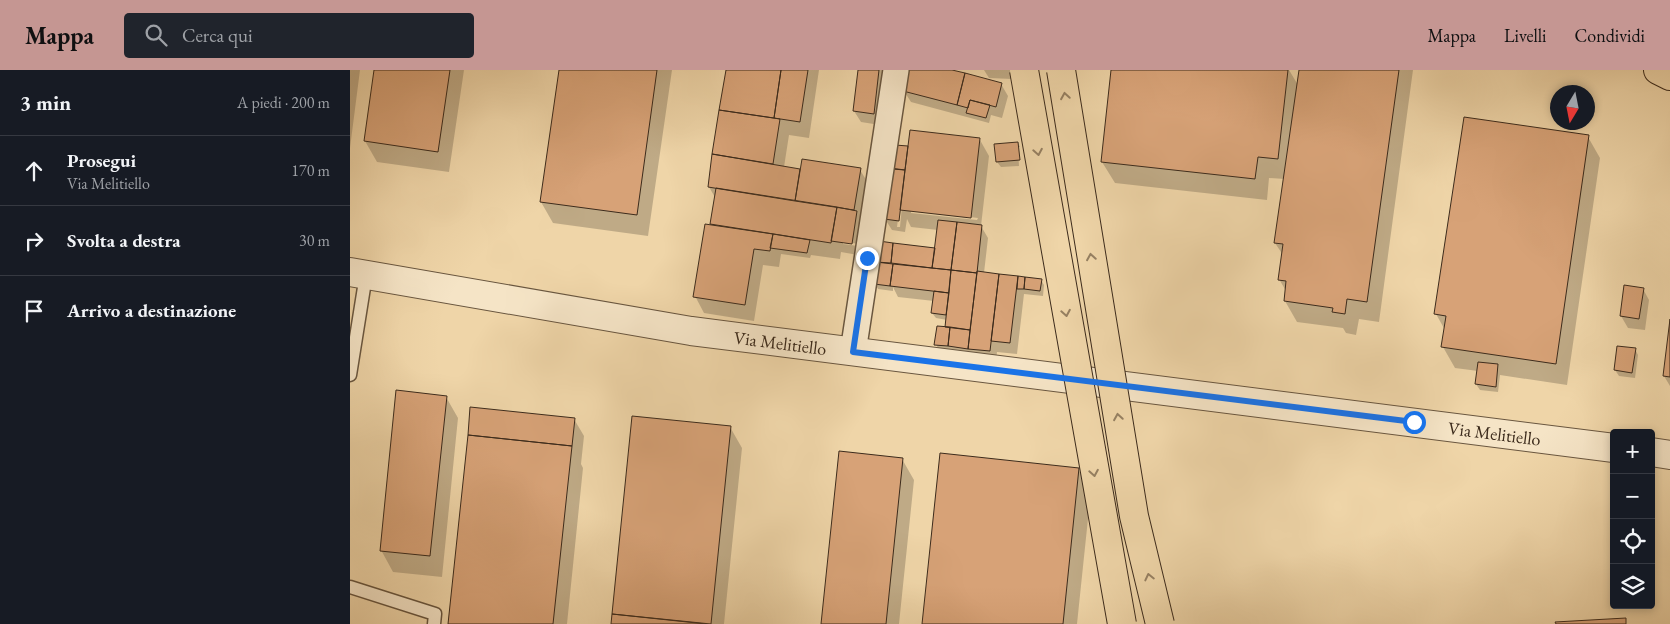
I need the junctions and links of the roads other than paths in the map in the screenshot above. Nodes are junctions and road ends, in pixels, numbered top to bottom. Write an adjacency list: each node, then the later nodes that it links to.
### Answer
1 (896, 70): 7 (street)
2 (1024, 70): 14 (highway, one-way to 14, bridge)
3 (1060, 70): 15 (highway, one-way to 3, bridge)
4 (1658, 70): 5 (highway)
5 (1670, 76)
6 (358, 274): 7 (street, Via Melitiello); 8 (lane, Via Melitiello)
7 (853, 352): 9 (street, Via Melitiello)
8 (350, 375)
9 (1610, 447)
10 (1655, 453): 11 (street)
11 (1670, 455)
12 (350, 588): 13 (lane)
13 (434, 624)
14 (1122, 624)
15 (1160, 624)

